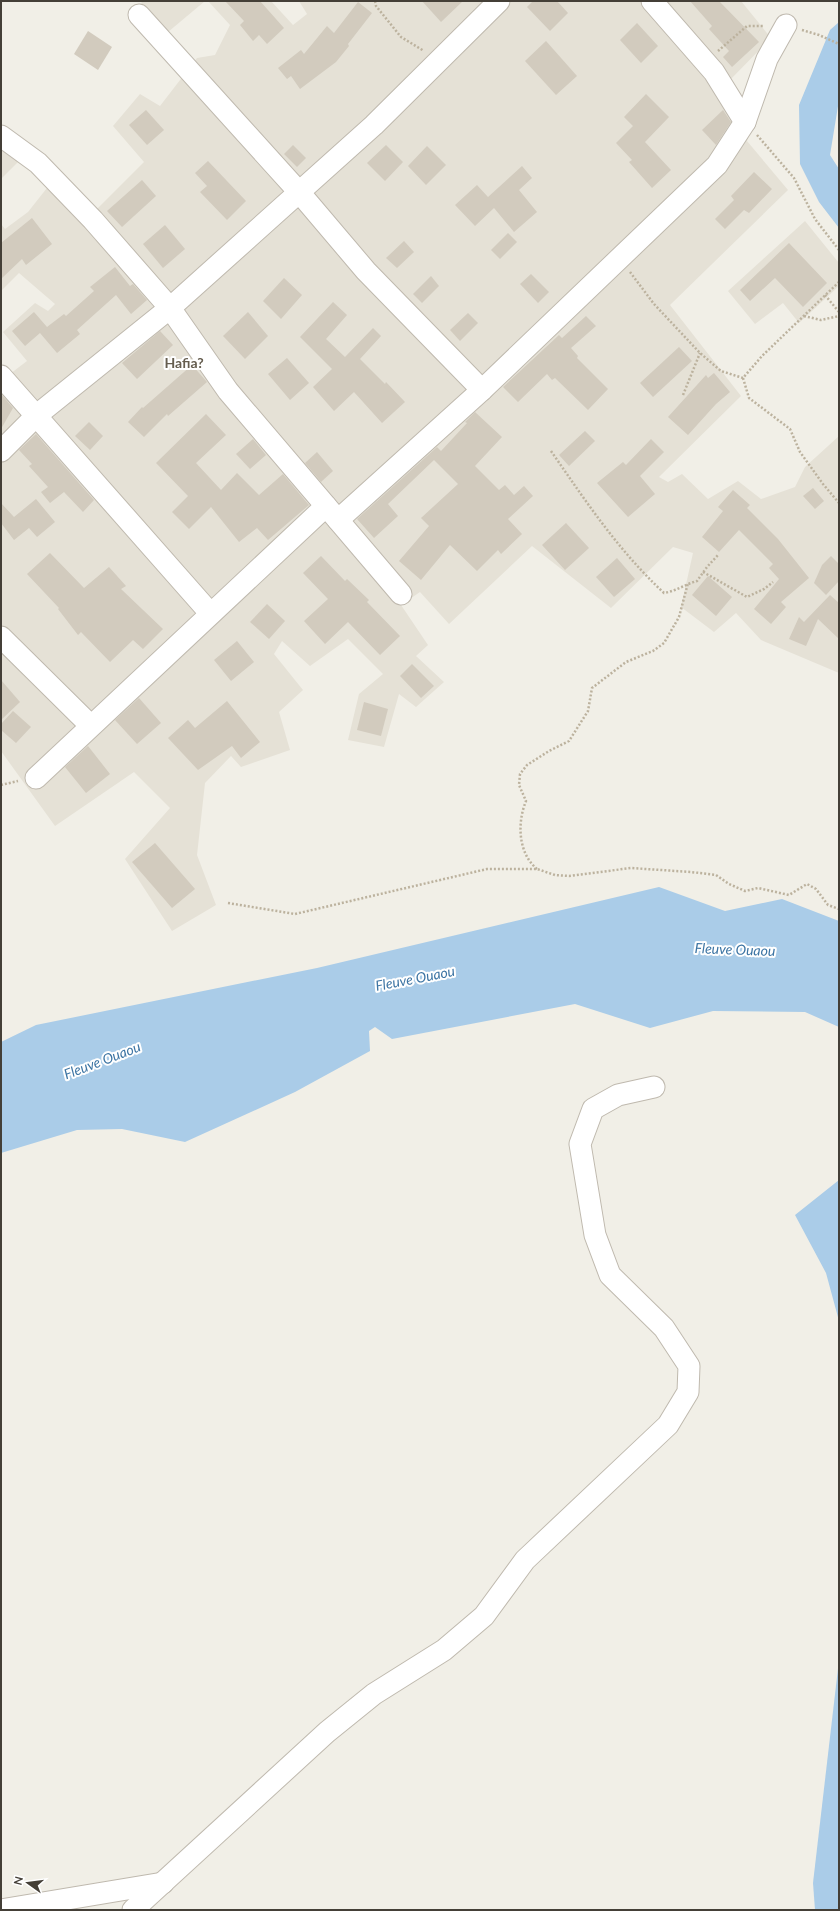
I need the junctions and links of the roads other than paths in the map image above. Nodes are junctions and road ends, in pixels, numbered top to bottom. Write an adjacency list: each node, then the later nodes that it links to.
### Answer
1 (499, 1): 7 (street)
2 (652, 1): 5 (street)
3 (139, 15): 7 (street)
4 (786, 25): 5 (street)
5 (745, 122): 10 (street)
6 (1, 136): 8 (street)
7 (299, 192): 8 (street); 10 (street)
8 (170, 308): 11 (street); 13 (street)
9 (1, 376): 11 (street)
10 (482, 390): 13 (street)
11 (37, 415): 12 (street); 15 (street)
12 (1, 451)
13 (332, 513): 14 (street); 15 (street)
14 (401, 594)
15 (210, 613): 17 (street)
16 (1, 637): 17 (street)
17 (90, 725): 18 (street)
18 (36, 778)
19 (654, 1087): 20 (street)
20 (163, 1883): 21 (street); 22 (street)
21 (1, 1910)
22 (133, 1910)

